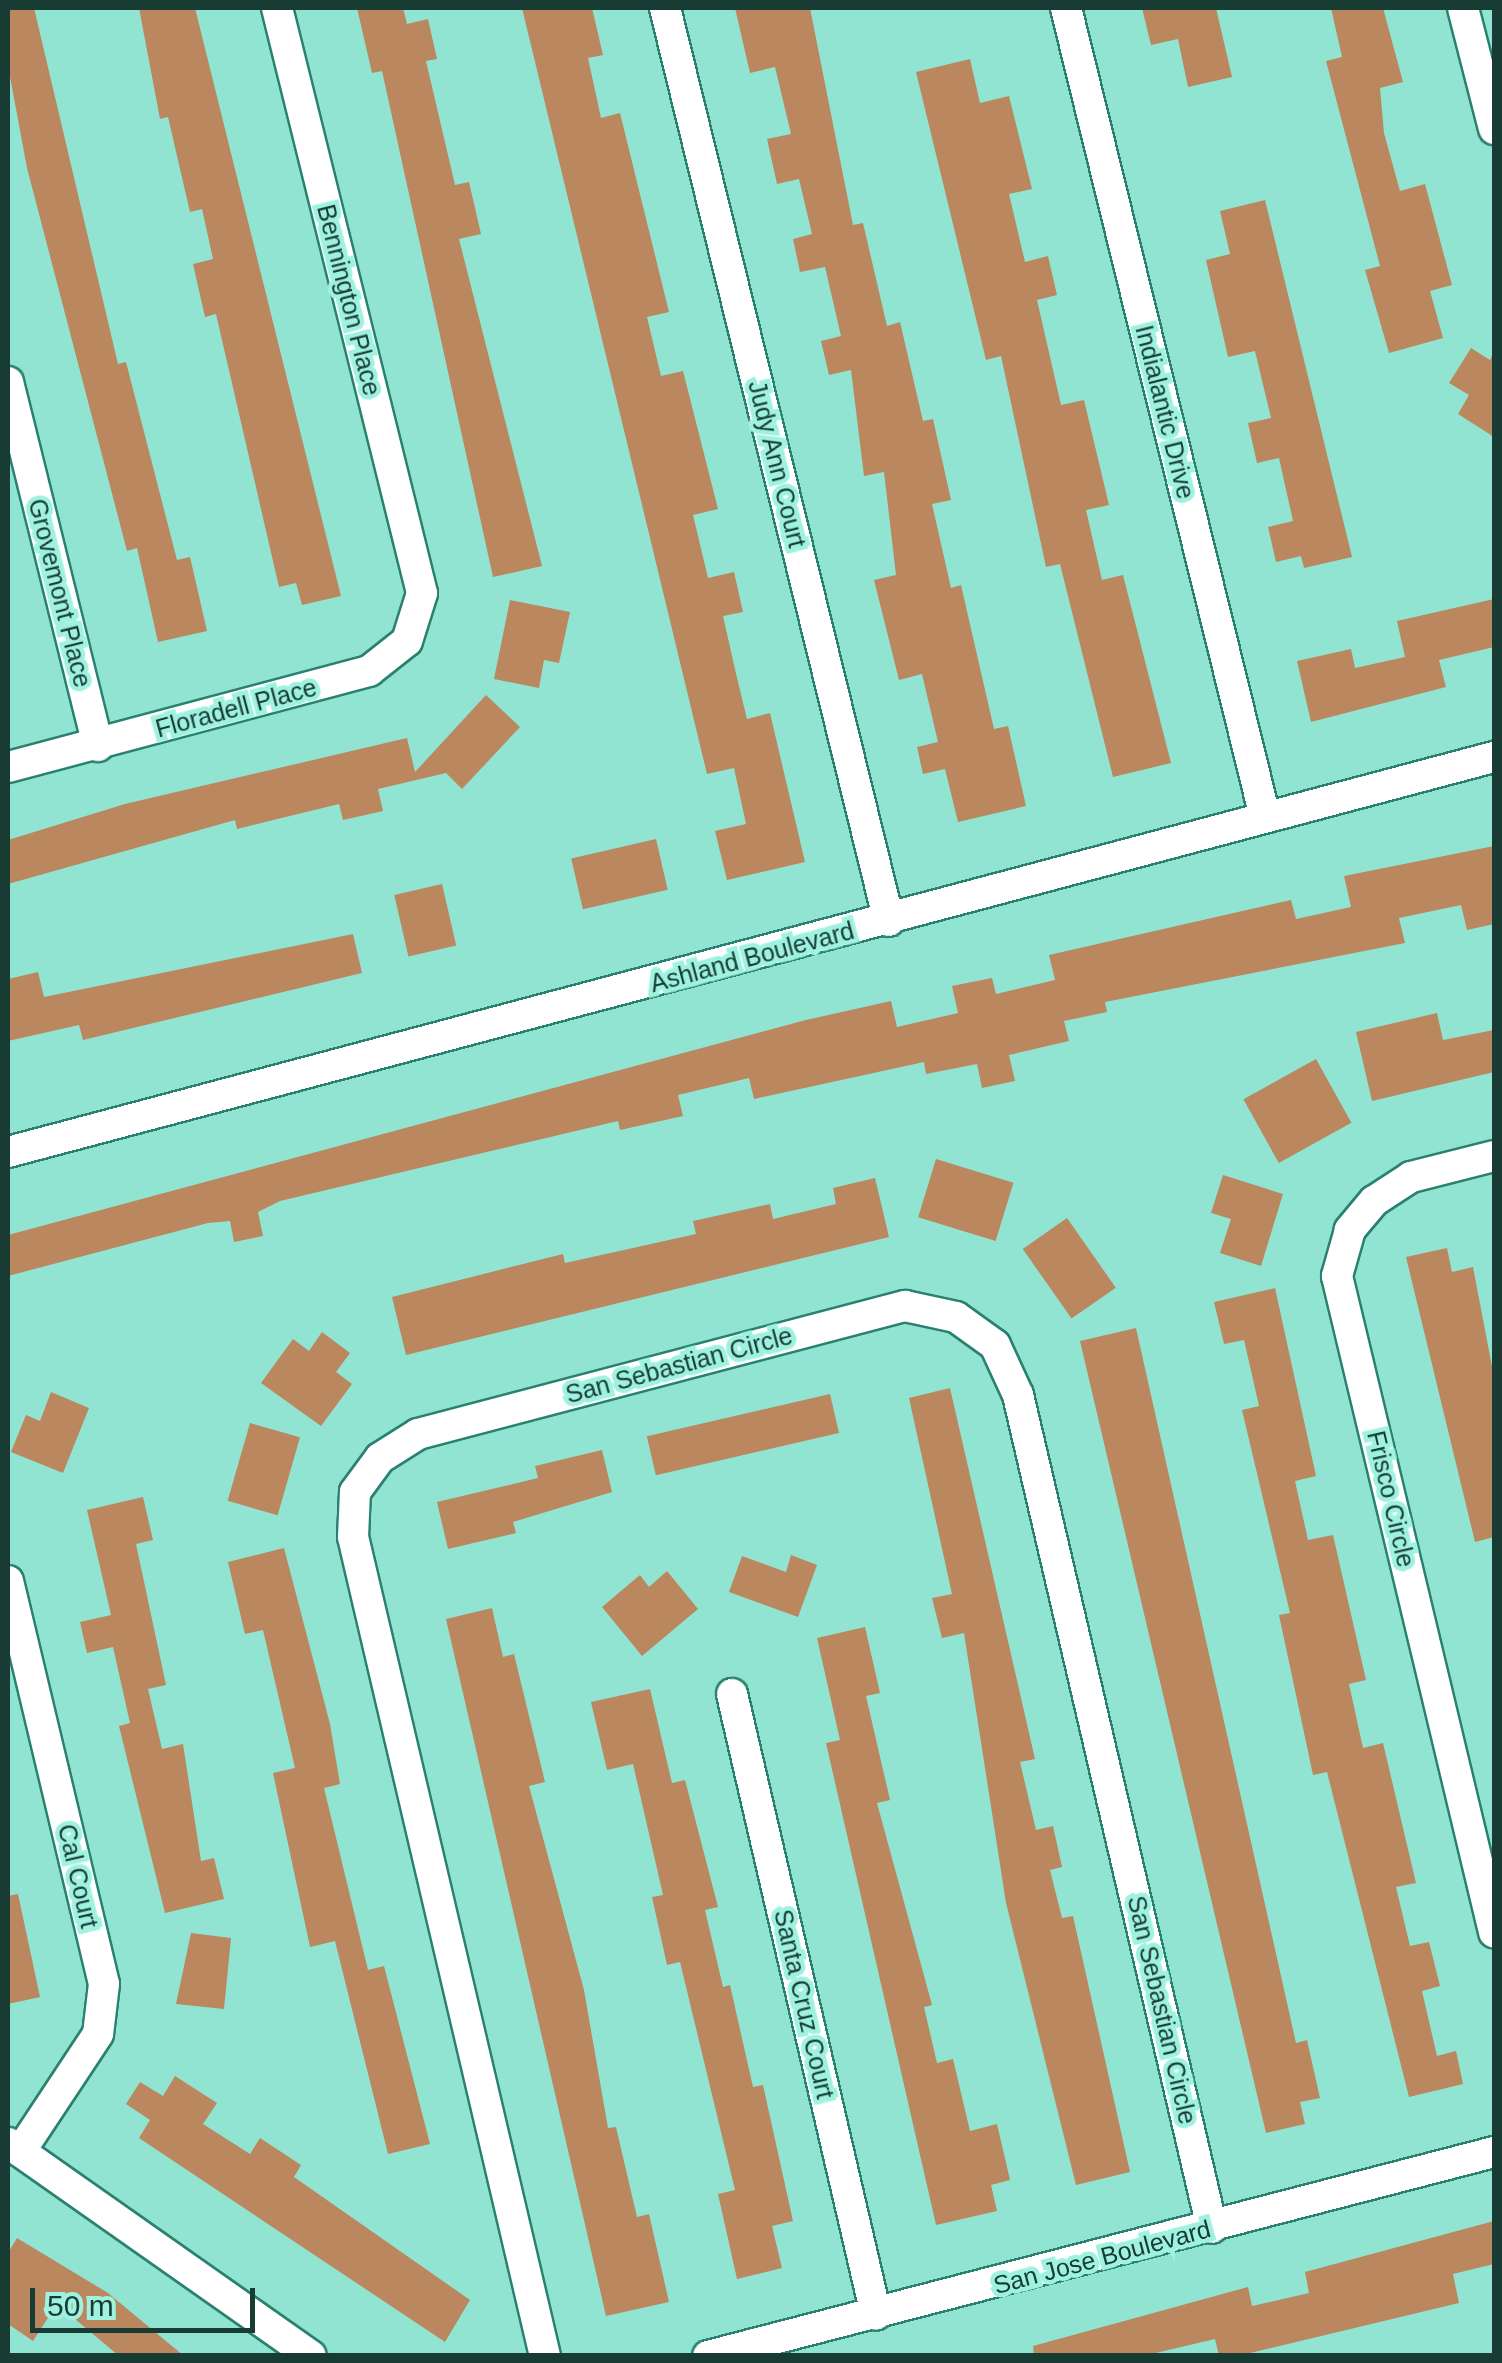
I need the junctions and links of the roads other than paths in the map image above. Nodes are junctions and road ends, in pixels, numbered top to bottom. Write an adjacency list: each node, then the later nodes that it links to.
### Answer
1 (276, 8): 7 (street, Bennington Place)
2 (665, 8): 12 (street, Judy Ann Court)
3 (1066, 8): 11 (street, Indialantic Drive)
4 (1463, 8): 5 (street)
5 (1494, 129)
6 (8, 382): 8 (street, Grovemont Place)
7 (422, 593): 8 (street, Floradell Place)
8 (98, 746): 10 (street, Floradell Place)
9 (1494, 757): 11 (street, Ashland Boulevard)
10 (8, 767)
11 (1264, 817): 12 (street, Ashland Boulevard)
12 (889, 921): 13 (street, Ashland Boulevard)
13 (8, 1152)
14 (1494, 1156): 17 (street, Frisco Circle)
15 (8, 1581): 18 (street, Cal Court)
16 (732, 1694): 21 (street, Santa Cruz Court)
17 (1494, 1932)
18 (14, 2147): 22 (street)
19 (1494, 2152): 20 (street, San Jose Boulevard)
20 (1212, 2228): 21 (street, San Jose Boulevard); 23 (street, San Sebastian Circle)
21 (876, 2315): 24 (street, San Jose Boulevard)
22 (311, 2356)
23 (545, 2356)
24 (708, 2356)

